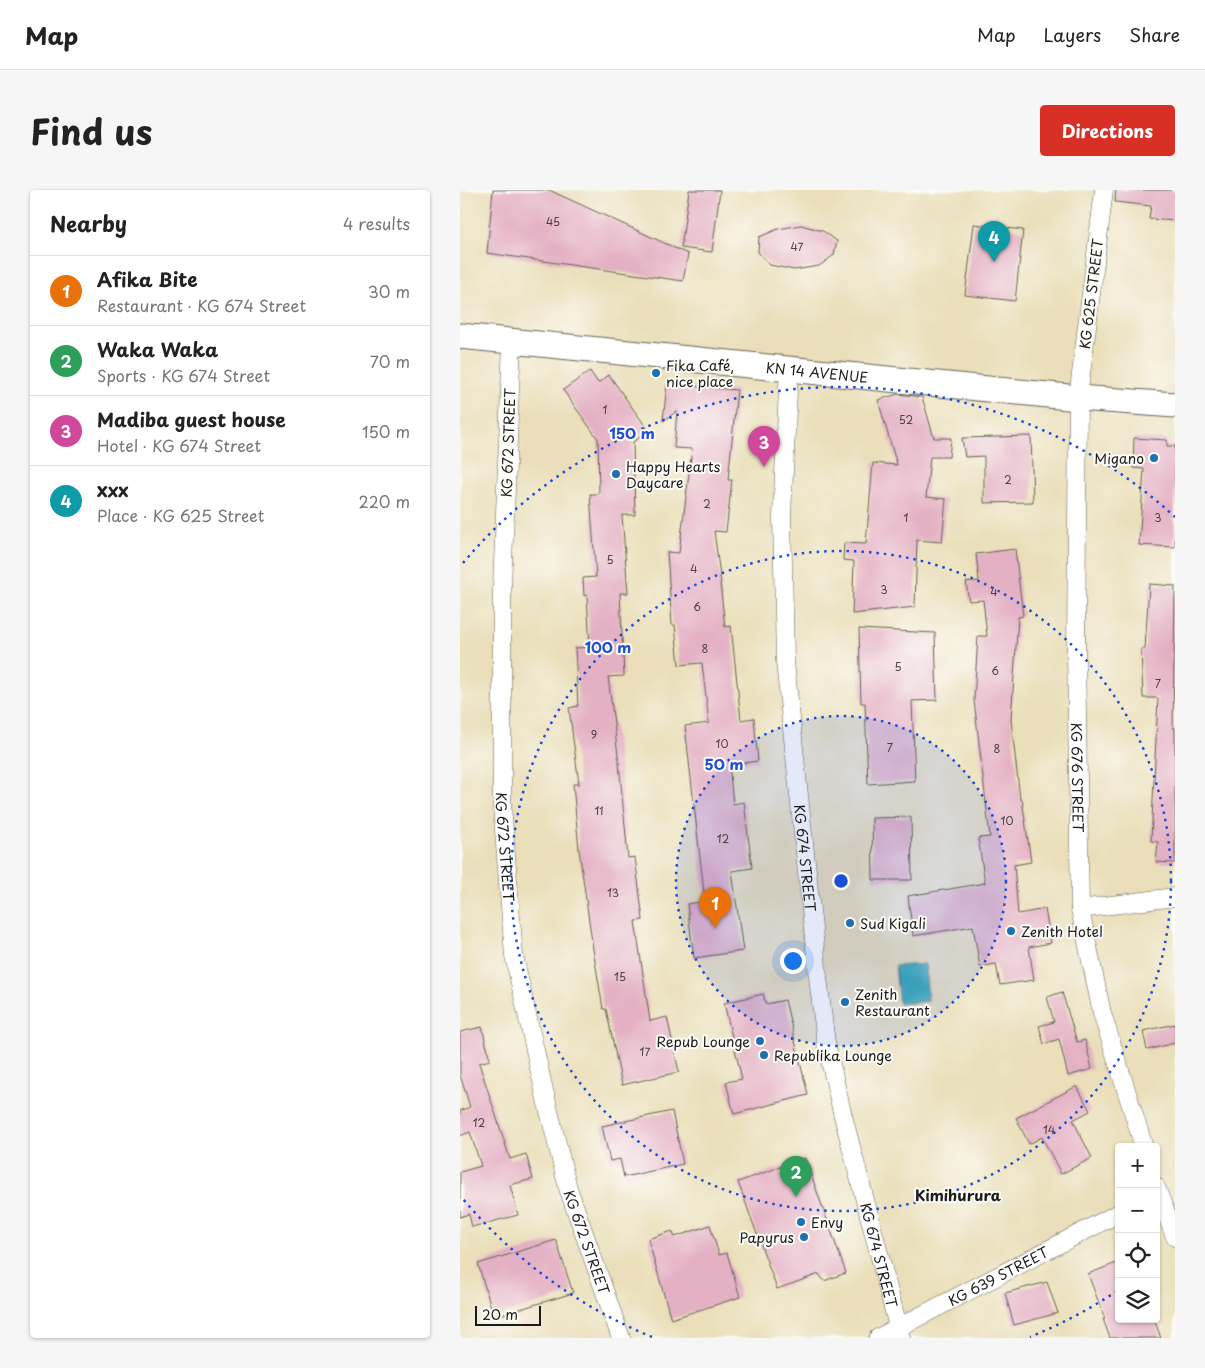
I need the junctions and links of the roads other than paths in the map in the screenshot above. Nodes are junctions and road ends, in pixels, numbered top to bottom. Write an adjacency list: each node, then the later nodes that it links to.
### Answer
1 (1104, 190): 5 (street, KG 625 STREET)
2 (460, 336): 3 (main road, KN 14 AVENUE)
3 (512, 341): 4 (main road, KN 14 AVENUE); 14 (street, KG 672 STREET)
4 (789, 368): 5 (main road, KN 14 AVENUE); 13 (street, KG 674 STREET)
5 (1078, 398): 6 (main road, KN 14 AVENUE); 8 (street, KG 676 STREET)
6 (1175, 405)
7 (1175, 897): 8 (street)
8 (1080, 909): 9 (street, KG 676 STREET)
9 (1143, 1143)
10 (1160, 1199): 12 (street)
11 (1115, 1215): 13 (street, KG 639 STREET)
12 (1175, 1237)
13 (899, 1333): 15 (street, KG 639 STREET)
14 (621, 1338)
15 (878, 1338)

